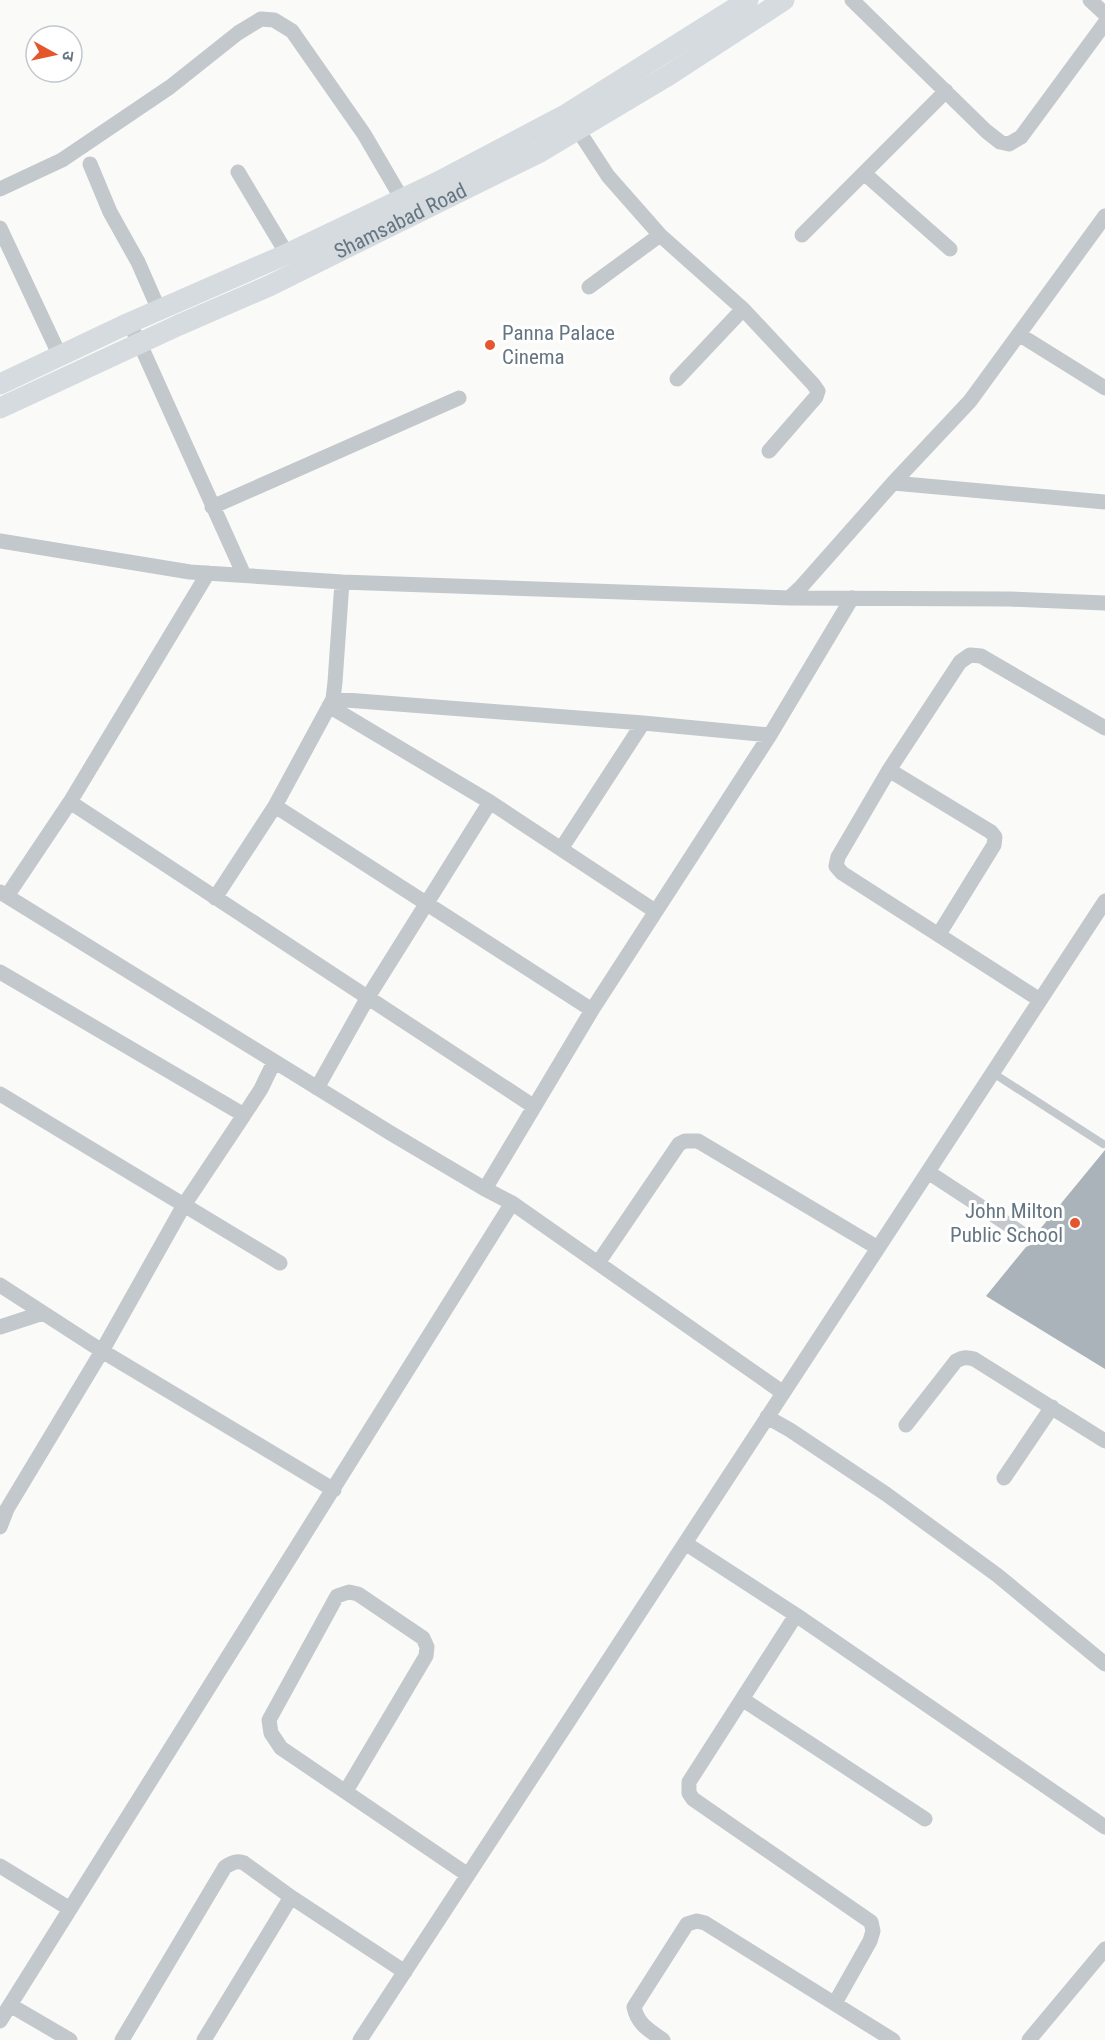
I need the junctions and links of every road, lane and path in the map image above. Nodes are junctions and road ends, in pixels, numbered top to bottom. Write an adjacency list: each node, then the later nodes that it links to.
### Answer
1 (748, 0): 13 (main road, Shamsabad Road)
2 (784, 0): 8 (main road, Shamsabad Road)
3 (852, 0): 7 (street)
4 (1090, 0): 5 (street)
5 (1105, 14)
6 (1105, 23): 7 (street)
7 (946, 91): 11 (street)
8 (578, 130): 16 (street); 25 (main road, Shamsabad Road)
9 (90, 164): 22 (street)
10 (238, 172): 19 (street)
11 (865, 174): 17 (street); 18 (street)
12 (0, 189): 13 (street)
13 (402, 199): 19 (main road, Shamsabad Road)
14 (1105, 216): 24 (street)
15 (0, 228): 26 (street)
16 (660, 235): 20 (street); 21 (street)
17 (802, 235)
18 (950, 249)
19 (287, 254): 22 (main road, Shamsabad Road)
20 (589, 287)
21 (743, 309): 27 (street); 32 (street)
22 (159, 310): 23 (main road, Shamsabad Road)
23 (129, 323): 25 (street); 26 (main road, Shamsabad Road)
24 (1020, 335): 29 (street); 33 (street)
25 (140, 344): 31 (main road, Shamsabad Road); 35 (street)
26 (60, 356): 28 (main road, Shamsabad Road)
27 (676, 379)
28 (0, 384)
29 (1105, 388)
30 (459, 398): 35 (street)
31 (0, 408)
32 (769, 451)
33 (893, 483): 34 (street); 40 (street)
34 (1105, 502)
35 (212, 507): 38 (street)
36 (0, 541): 37 (street)
37 (208, 573): 38 (street); 48 (street)
38 (244, 575): 39 (street)
39 (342, 582): 40 (street); 43 (street)
40 (789, 598): 41 (street)
41 (852, 598): 42 (street); 46 (street)
42 (1105, 603)
43 (331, 702): 44 (street); 49 (street); 50 (street)
44 (643, 723): 46 (street); 51 (street)
45 (1105, 728): 47 (street)
46 (770, 735): 56 (street)
47 (889, 770): 57 (street); 57 (street)
48 (70, 802): 52 (street); 53 (street)
49 (490, 802): 51 (street); 55 (street)
50 (275, 806): 53 (street); 55 (street)
51 (561, 849): 56 (street)
52 (3, 894): 62 (street)
53 (215, 898): 59 (street)
54 (1105, 900): 60 (street)
55 (428, 903): 59 (street); 61 (street)
56 (655, 911): 61 (street)
57 (939, 934): 60 (street)
58 (0, 972): 67 (street)
59 (368, 997): 64 (street); 66 (street)
60 (1040, 1000): 63 (street)
61 (592, 1010): 66 (street)
62 (274, 1062): 64 (street); 67 (street)
63 (993, 1073): 68 (lane); 69 (street)
64 (317, 1088): 70 (street)
65 (0, 1094): 72 (street)
66 (533, 1106): 70 (street)
67 (244, 1115): 72 (street)
68 (1103, 1144)
69 (928, 1172): 73 (street); 74 (street)
70 (485, 1189): 71 (street)
71 (512, 1203): 76 (street); 87 (street)
72 (184, 1205): 75 (street); 80 (street)
73 (1027, 1237)
74 (878, 1248): 76 (street); 81 (street)
75 (280, 1263)
76 (598, 1263): 81 (street)
77 (0, 1285): 78 (street)
78 (43, 1312): 79 (street); 80 (street)
79 (0, 1327)
80 (102, 1351): 87 (street); 88 (street)
81 (782, 1392): 83 (street)
82 (1052, 1407): 84 (street); 85 (street); 86 (street)
83 (767, 1417): 90 (street); 92 (street)
84 (906, 1425)
85 (1105, 1441)
86 (1004, 1478)
87 (334, 1490): 100 (street)
88 (3, 1507): 89 (street)
89 (0, 1527)
90 (685, 1543): 91 (street); 98 (street)
91 (796, 1615): 93 (street); 96 (street)
92 (1105, 1664)
93 (742, 1699): 95 (street); 103 (street)
94 (346, 1791): 94 (street); 98 (street)
95 (925, 1819)
96 (1105, 1827)
97 (0, 1866): 100 (street)
98 (468, 1875): 102 (street)
99 (291, 1897): 102 (street); 107 (street); 108 (street)
100 (70, 1909): 104 (street)
101 (1105, 1949): 112 (street)
102 (405, 1972): 109 (street)
103 (835, 2003): 110 (street); 111 (street)
104 (10, 2005): 105 (street); 106 (street)
105 (0, 2021)
106 (70, 2040)
107 (122, 2040)
108 (204, 2040)
109 (360, 2040)
110 (663, 2040)
111 (893, 2040)
112 (1029, 2040)

